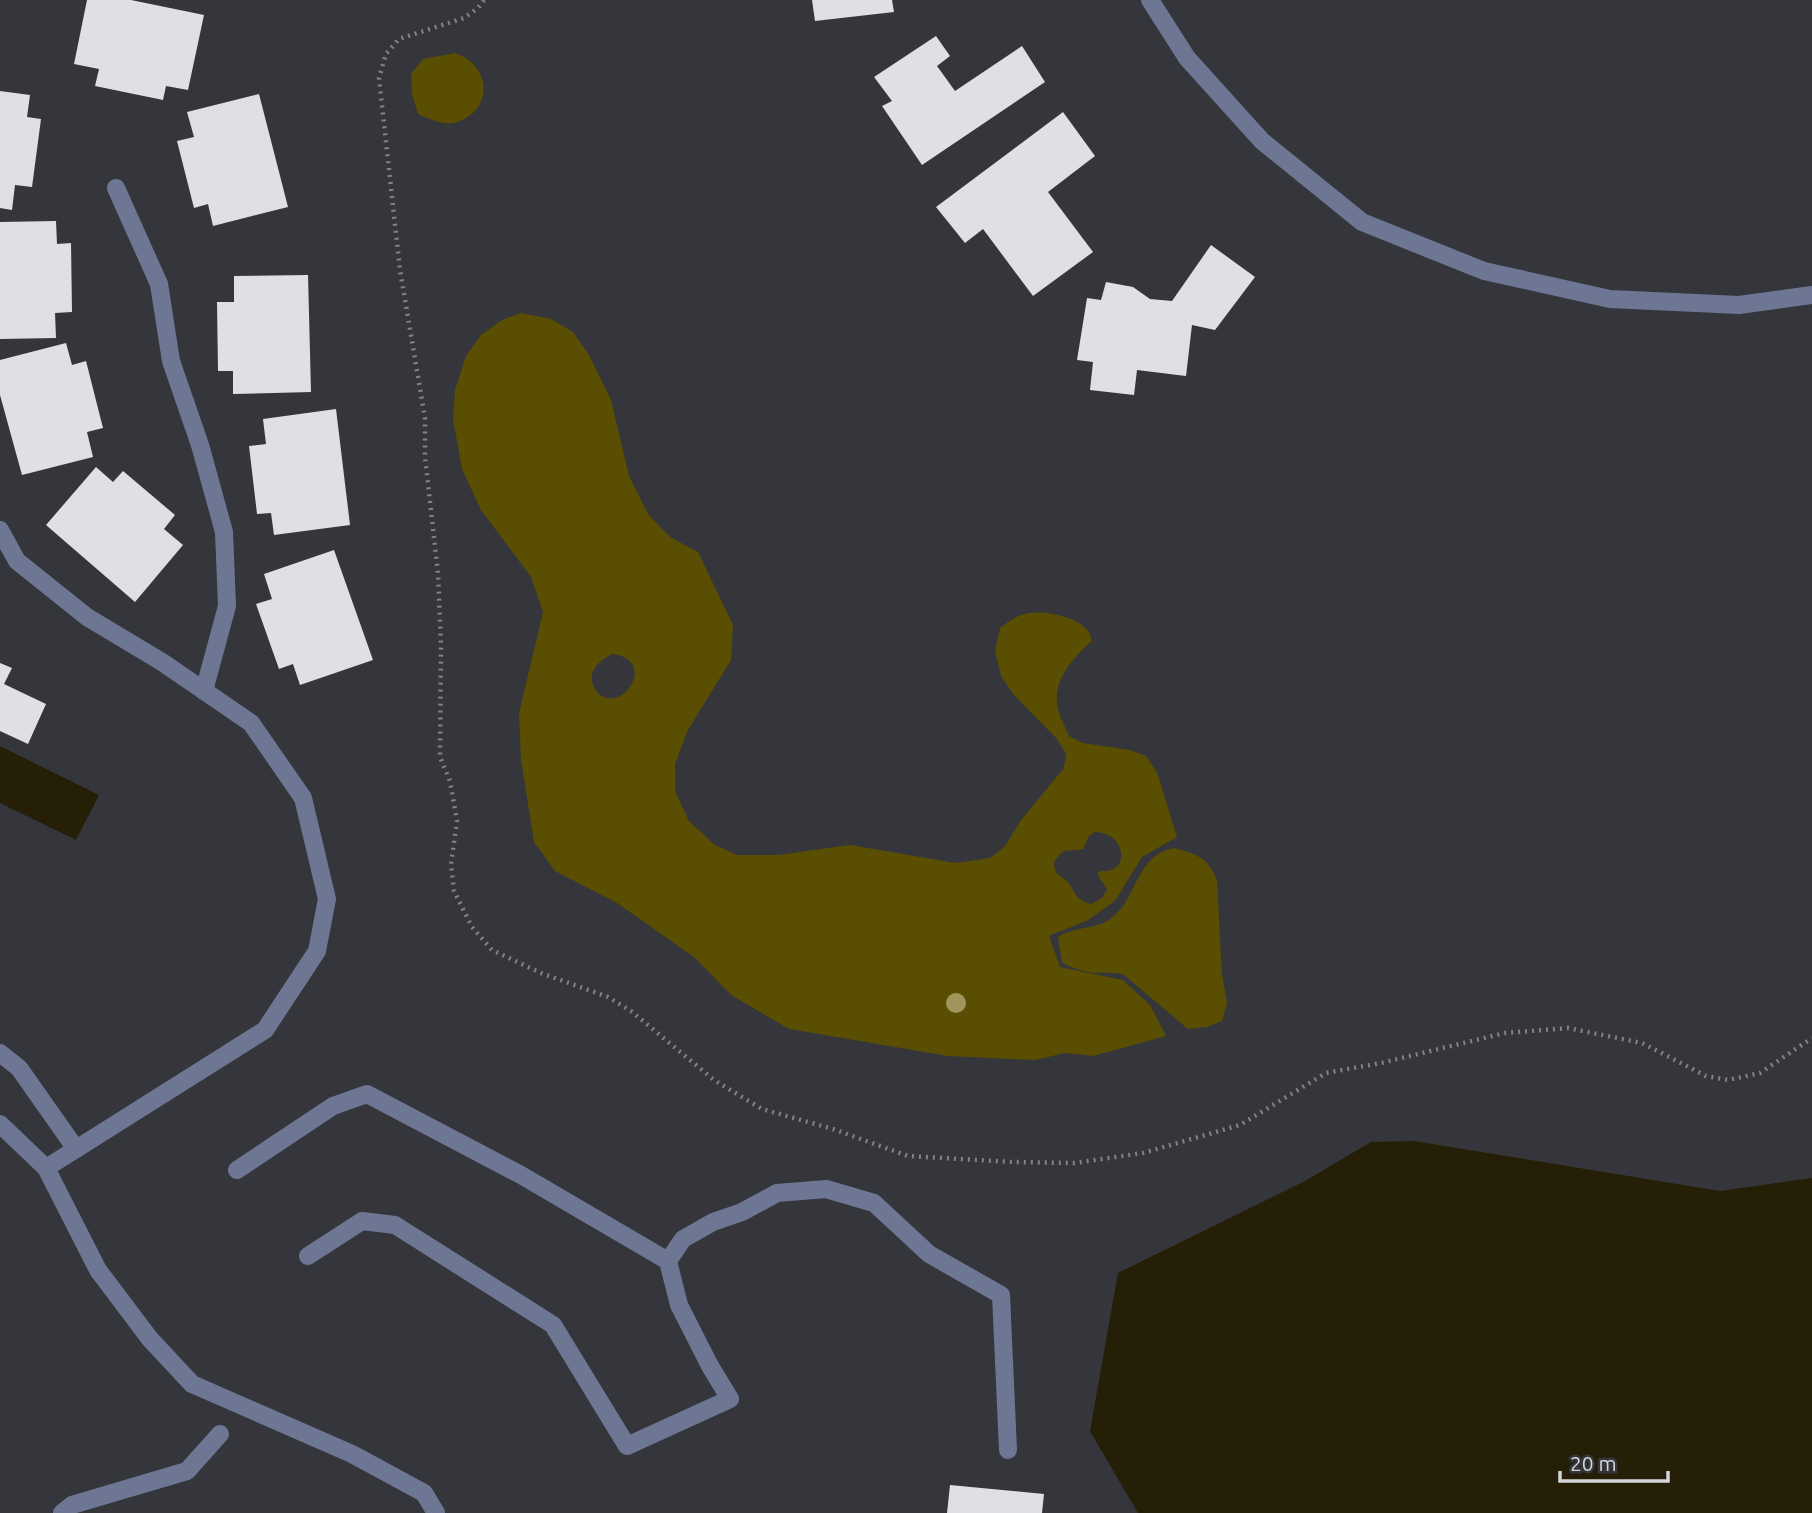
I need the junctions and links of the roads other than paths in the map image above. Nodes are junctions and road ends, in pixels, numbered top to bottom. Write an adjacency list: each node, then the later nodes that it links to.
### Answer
1 (1150, 0): 3 (street)
2 (116, 188): 5 (street)
3 (1812, 295)
4 (0, 530): 5 (street)
5 (204, 691): 8 (street)
6 (0, 1053): 8 (street)
7 (0, 1124): 9 (street)
8 (76, 1149): 9 (street)
9 (46, 1168): 16 (street)
10 (237, 1170): 12 (street)
11 (308, 1256): 12 (street)
12 (668, 1261): 14 (street)
13 (220, 1434): 15 (street)
14 (1008, 1450)
15 (62, 1513)
16 (436, 1513)

